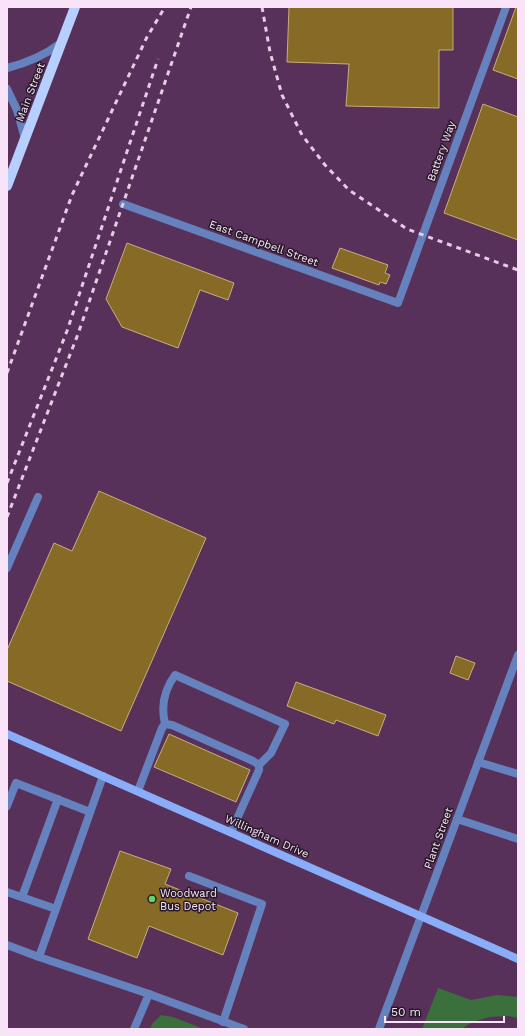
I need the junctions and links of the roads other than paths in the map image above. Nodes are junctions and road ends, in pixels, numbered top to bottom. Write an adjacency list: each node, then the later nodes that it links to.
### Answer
1 (75, 7): 3 (main road, Main Street)
2 (506, 7): 9 (street, Battery Way)
3 (61, 43): 4 (street); 6 (main road, Main Street)
4 (7, 68)
5 (7, 89): 6 (street)
6 (25, 139): 7 (main road, Main Street)
7 (7, 186)
8 (123, 204): 9 (street, East Campbell Street)
9 (398, 303)
10 (38, 497): 11 (street)
11 (7, 568)
12 (518, 655): 15 (street, Plant Street)
13 (165, 724): 16 (street); 16 (street); 19 (street)
14 (7, 734): 18 (street, Willingham Drive)
15 (478, 762): 17 (street); 23 (street, Plant Street)
16 (259, 765): 24 (street)
17 (518, 774)
18 (103, 776): 19 (street, Willingham Drive); 22 (street)
19 (138, 791): 24 (street, Willingham Drive)
20 (58, 799): 21 (street); 22 (street); 28 (street)
21 (7, 806)
22 (90, 812): 29 (street)
23 (457, 819): 25 (street); 30 (street, Plant Street)
24 (231, 832): 30 (street, Willingham Drive)
25 (518, 839)
26 (189, 876): 35 (street)
27 (7, 892): 28 (street)
28 (22, 897): 29 (street)
29 (56, 909): 32 (street)
30 (421, 916): 33 (street, Willingham Drive); 38 (street, Plant Street)
31 (7, 945): 32 (street)
32 (39, 957): 34 (street)
33 (518, 959)
34 (149, 994): 35 (street); 36 (street)
35 (223, 1022): 37 (street)
36 (134, 1029)
37 (244, 1029)
38 (379, 1029)

